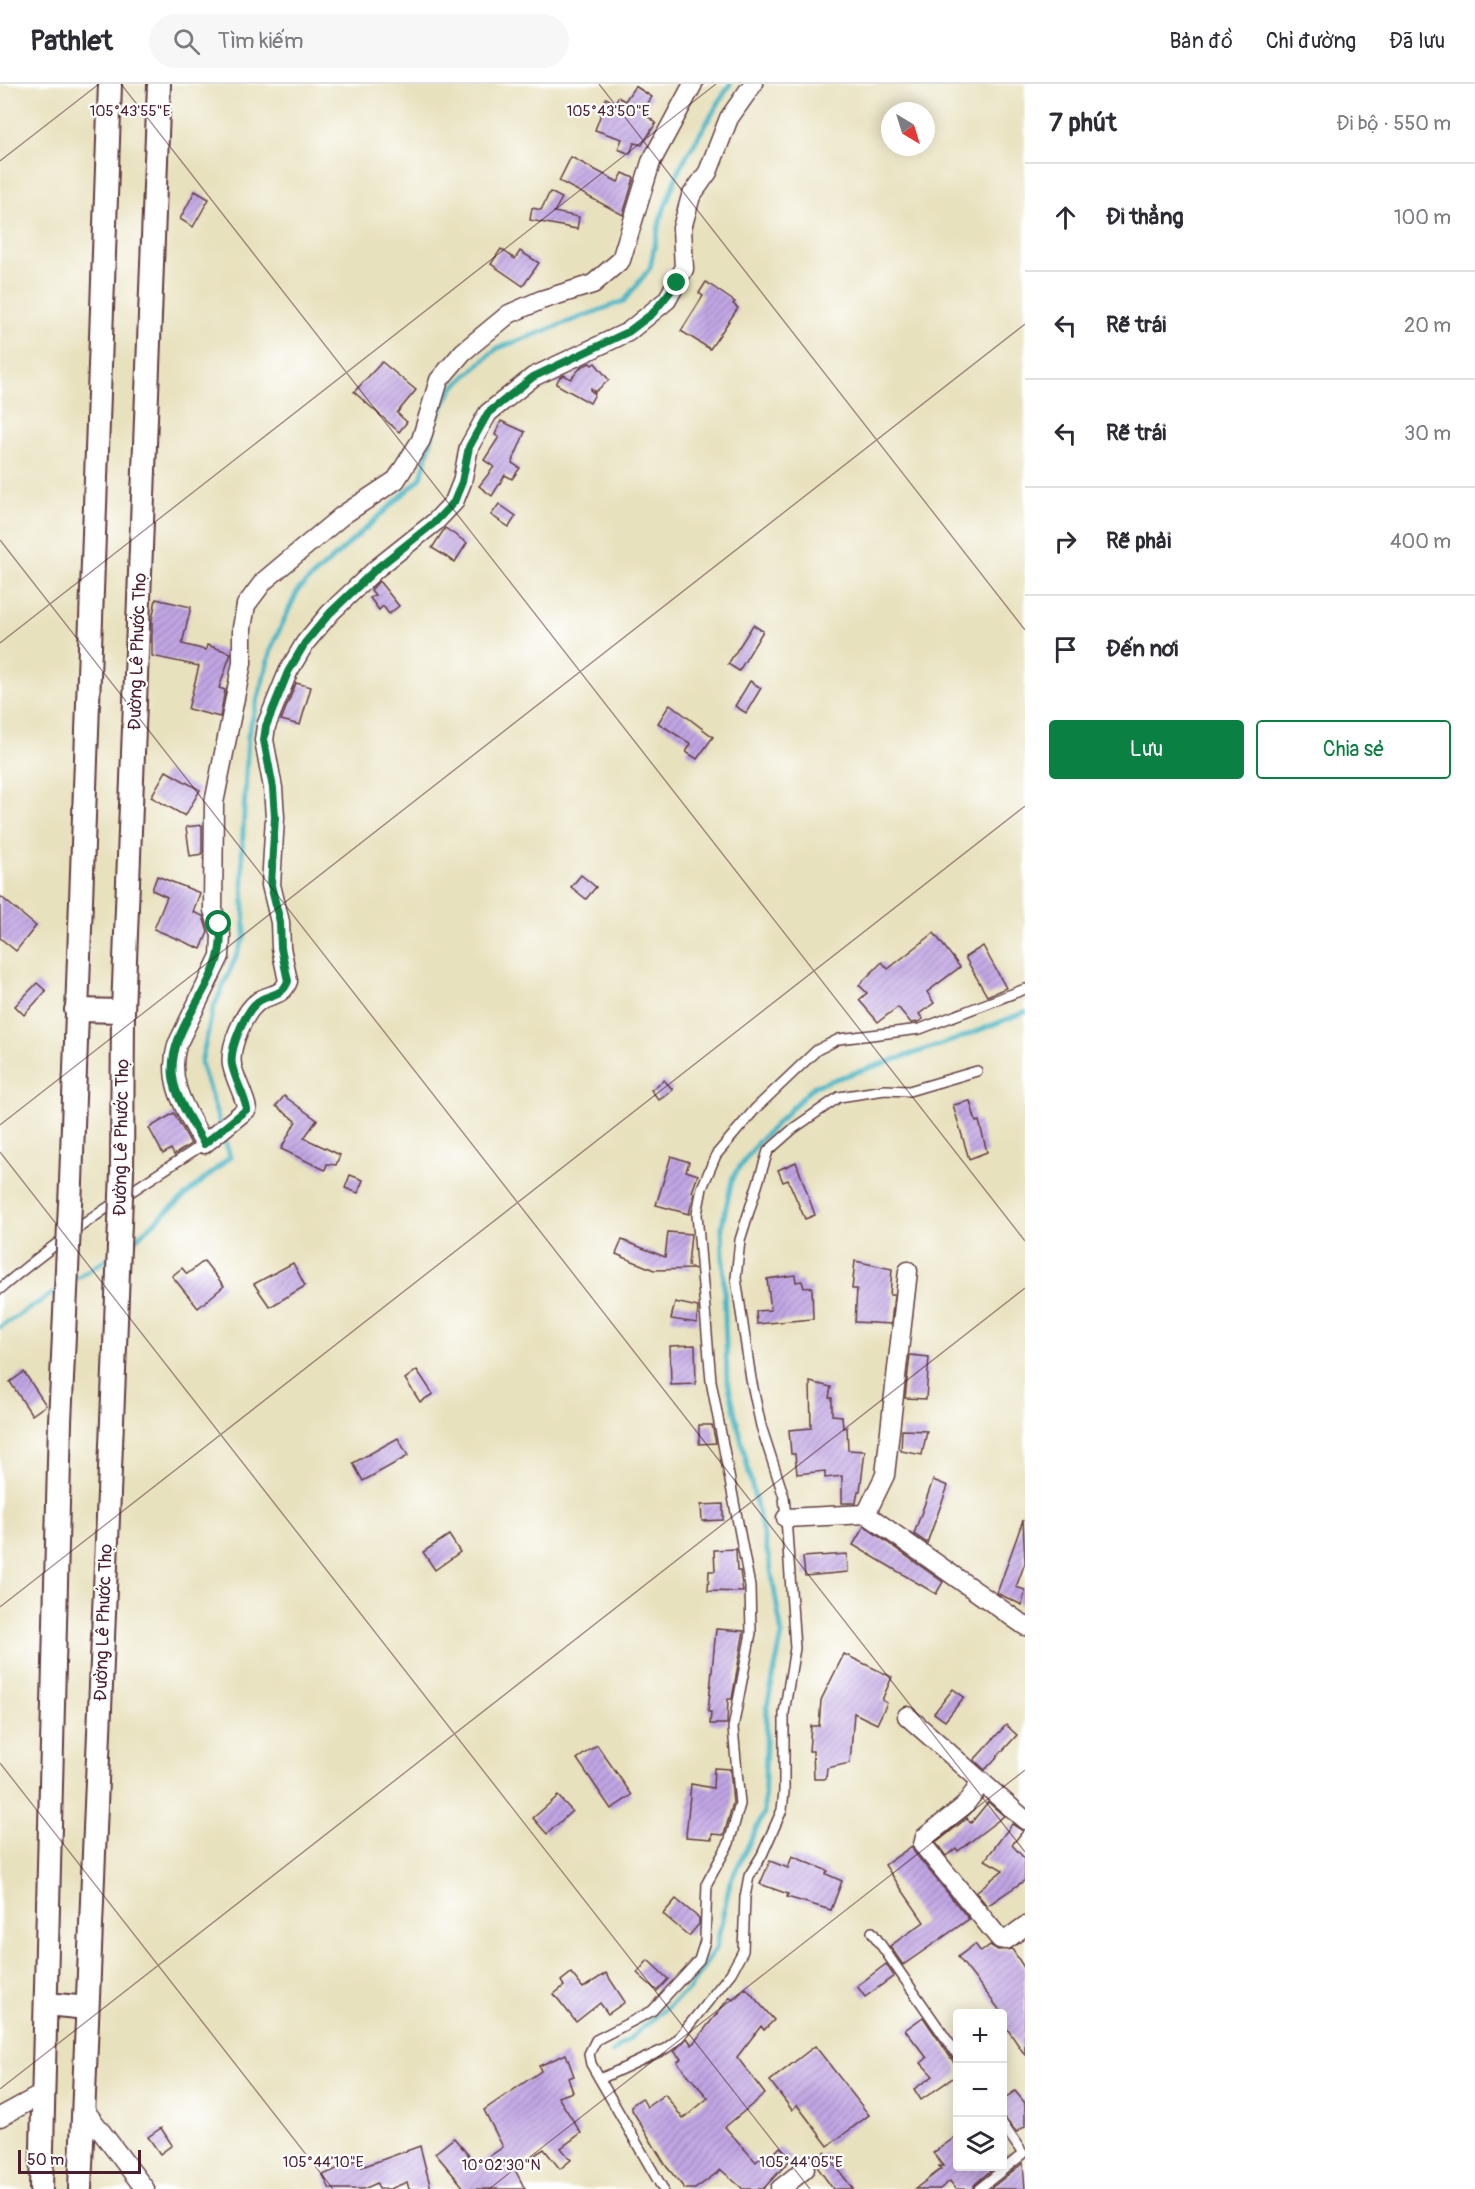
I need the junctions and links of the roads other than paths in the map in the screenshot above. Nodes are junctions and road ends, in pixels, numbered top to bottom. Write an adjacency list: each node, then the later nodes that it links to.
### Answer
1 (110, 84): 6 (street)
2 (159, 84): 7 (street, Đường Lê Phước Thọ)
3 (693, 84): 9 (street)
4 (753, 84): 9 (street)
5 (1025, 989): 23 (lane)
6 (76, 1010): 7 (street); 20 (street, bridge)
7 (123, 1011): 21 (street, Đường Lê Phước Thọ, bridge)
8 (977, 1071): 13 (lane)
9 (207, 1141): 11 (lane)
10 (908, 1271): 12 (street)
11 (0, 1289)
12 (866, 1514): 13 (street); 14 (street)
13 (786, 1518): 23 (lane)
14 (1025, 1626)
15 (907, 1716): 16 (street)
16 (982, 1782): 17 (street); 18 (street)
17 (1025, 1820)
18 (1025, 1926)
19 (872, 1932): 22 (lane)
20 (47, 2004): 21 (street); 24 (street)
21 (87, 2008): 25 (street, Đường Lê Phước Thọ)
22 (953, 2050)
23 (600, 2079): 34 (lane)
24 (44, 2093): 26 (street); 31 (street)
25 (84, 2109): 32 (street, Đường Lê Phước Thọ); 33 (street)
26 (0, 2117)
27 (1007, 2130): 28 (lane)
28 (1007, 2167)
29 (806, 2169): 35 (street)
30 (1002, 2171): 36 (lane)
31 (41, 2189)
32 (80, 2189)
33 (145, 2189)
34 (663, 2189)
35 (780, 2189)
36 (979, 2189)

